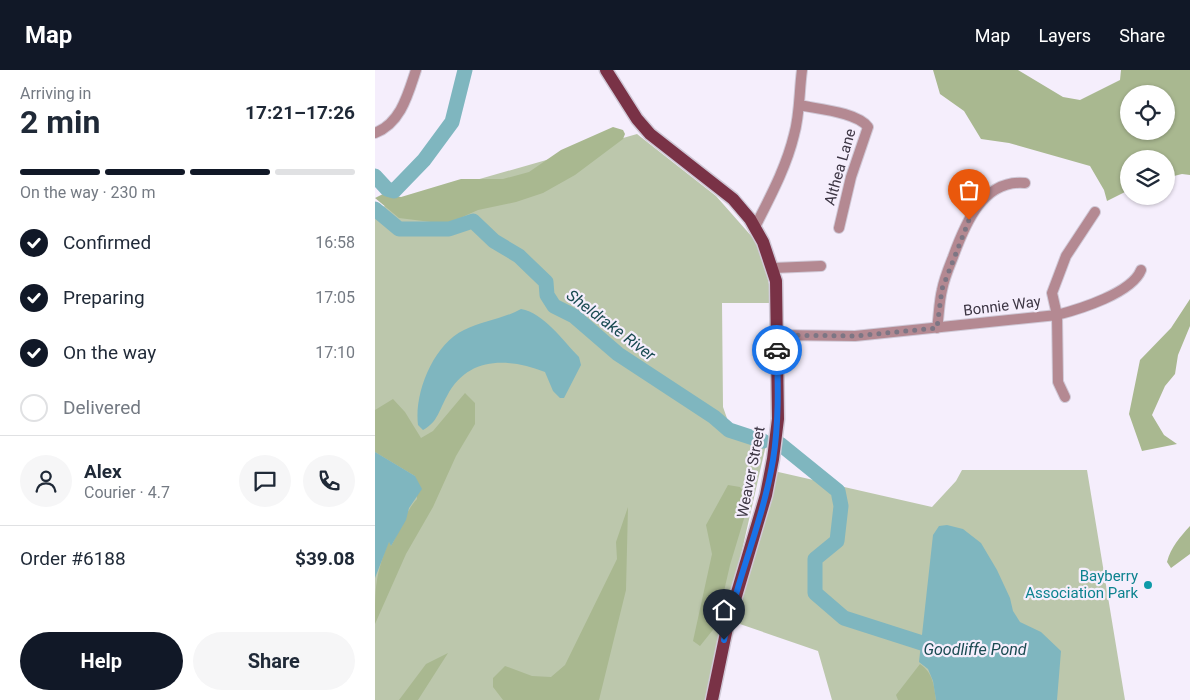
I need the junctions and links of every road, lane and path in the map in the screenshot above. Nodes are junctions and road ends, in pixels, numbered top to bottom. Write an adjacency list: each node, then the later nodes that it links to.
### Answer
1 (416, 70): 5 (street)
2 (606, 70): 8 (main road, Weaver Street)
3 (802, 70): 4 (street)
4 (799, 105): 8 (street); 9 (street, Althea Lane)
5 (375, 133)
6 (1025, 183): 14 (street)
7 (1095, 212): 13 (street, Bonnie Way)
8 (755, 227): 11 (main road, Weaver Street)
9 (839, 228)
10 (821, 266): 11 (street)
11 (773, 268): 15 (main road, Weaver Street)
12 (1141, 270): 13 (street)
13 (1057, 315): 14 (street, Bonnie Way); 16 (street)
14 (937, 328): 15 (street, Bonnie Way)
15 (777, 335): 17 (main road, Weaver Street)
16 (1065, 397)
17 (712, 700)

